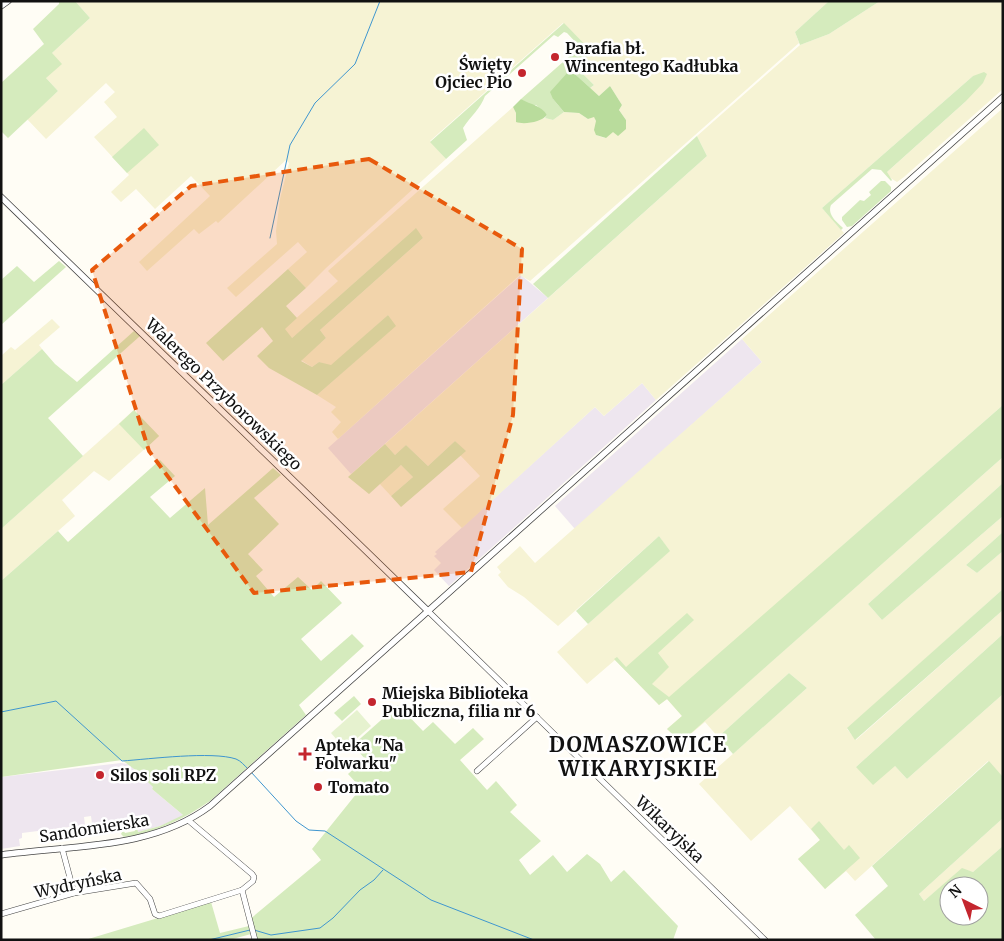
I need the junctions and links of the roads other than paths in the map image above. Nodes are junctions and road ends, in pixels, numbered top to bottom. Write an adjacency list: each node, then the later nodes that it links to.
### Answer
1 (8, 1): 2 (street)
2 (1, 6)
3 (1003, 97): 5 (street, Sandomierska)
4 (1, 197): 5 (street, Walerego Przyborowskiego)
5 (428, 611): 6 (street, Wikaryjska); 8 (street, Sandomierska)
6 (537, 717): 7 (street); 15 (street, Wikaryjska)
7 (477, 771)
8 (188, 819): 9 (street, Sandomierska); 11 (street)
9 (62, 848): 10 (street, Sandomierska); 12 (street)
10 (1, 855)
11 (242, 890): 12 (street, Wydryńska); 14 (street)
12 (74, 893): 13 (street, Wydryńska)
13 (1, 914)
14 (254, 937)
15 (765, 940)

